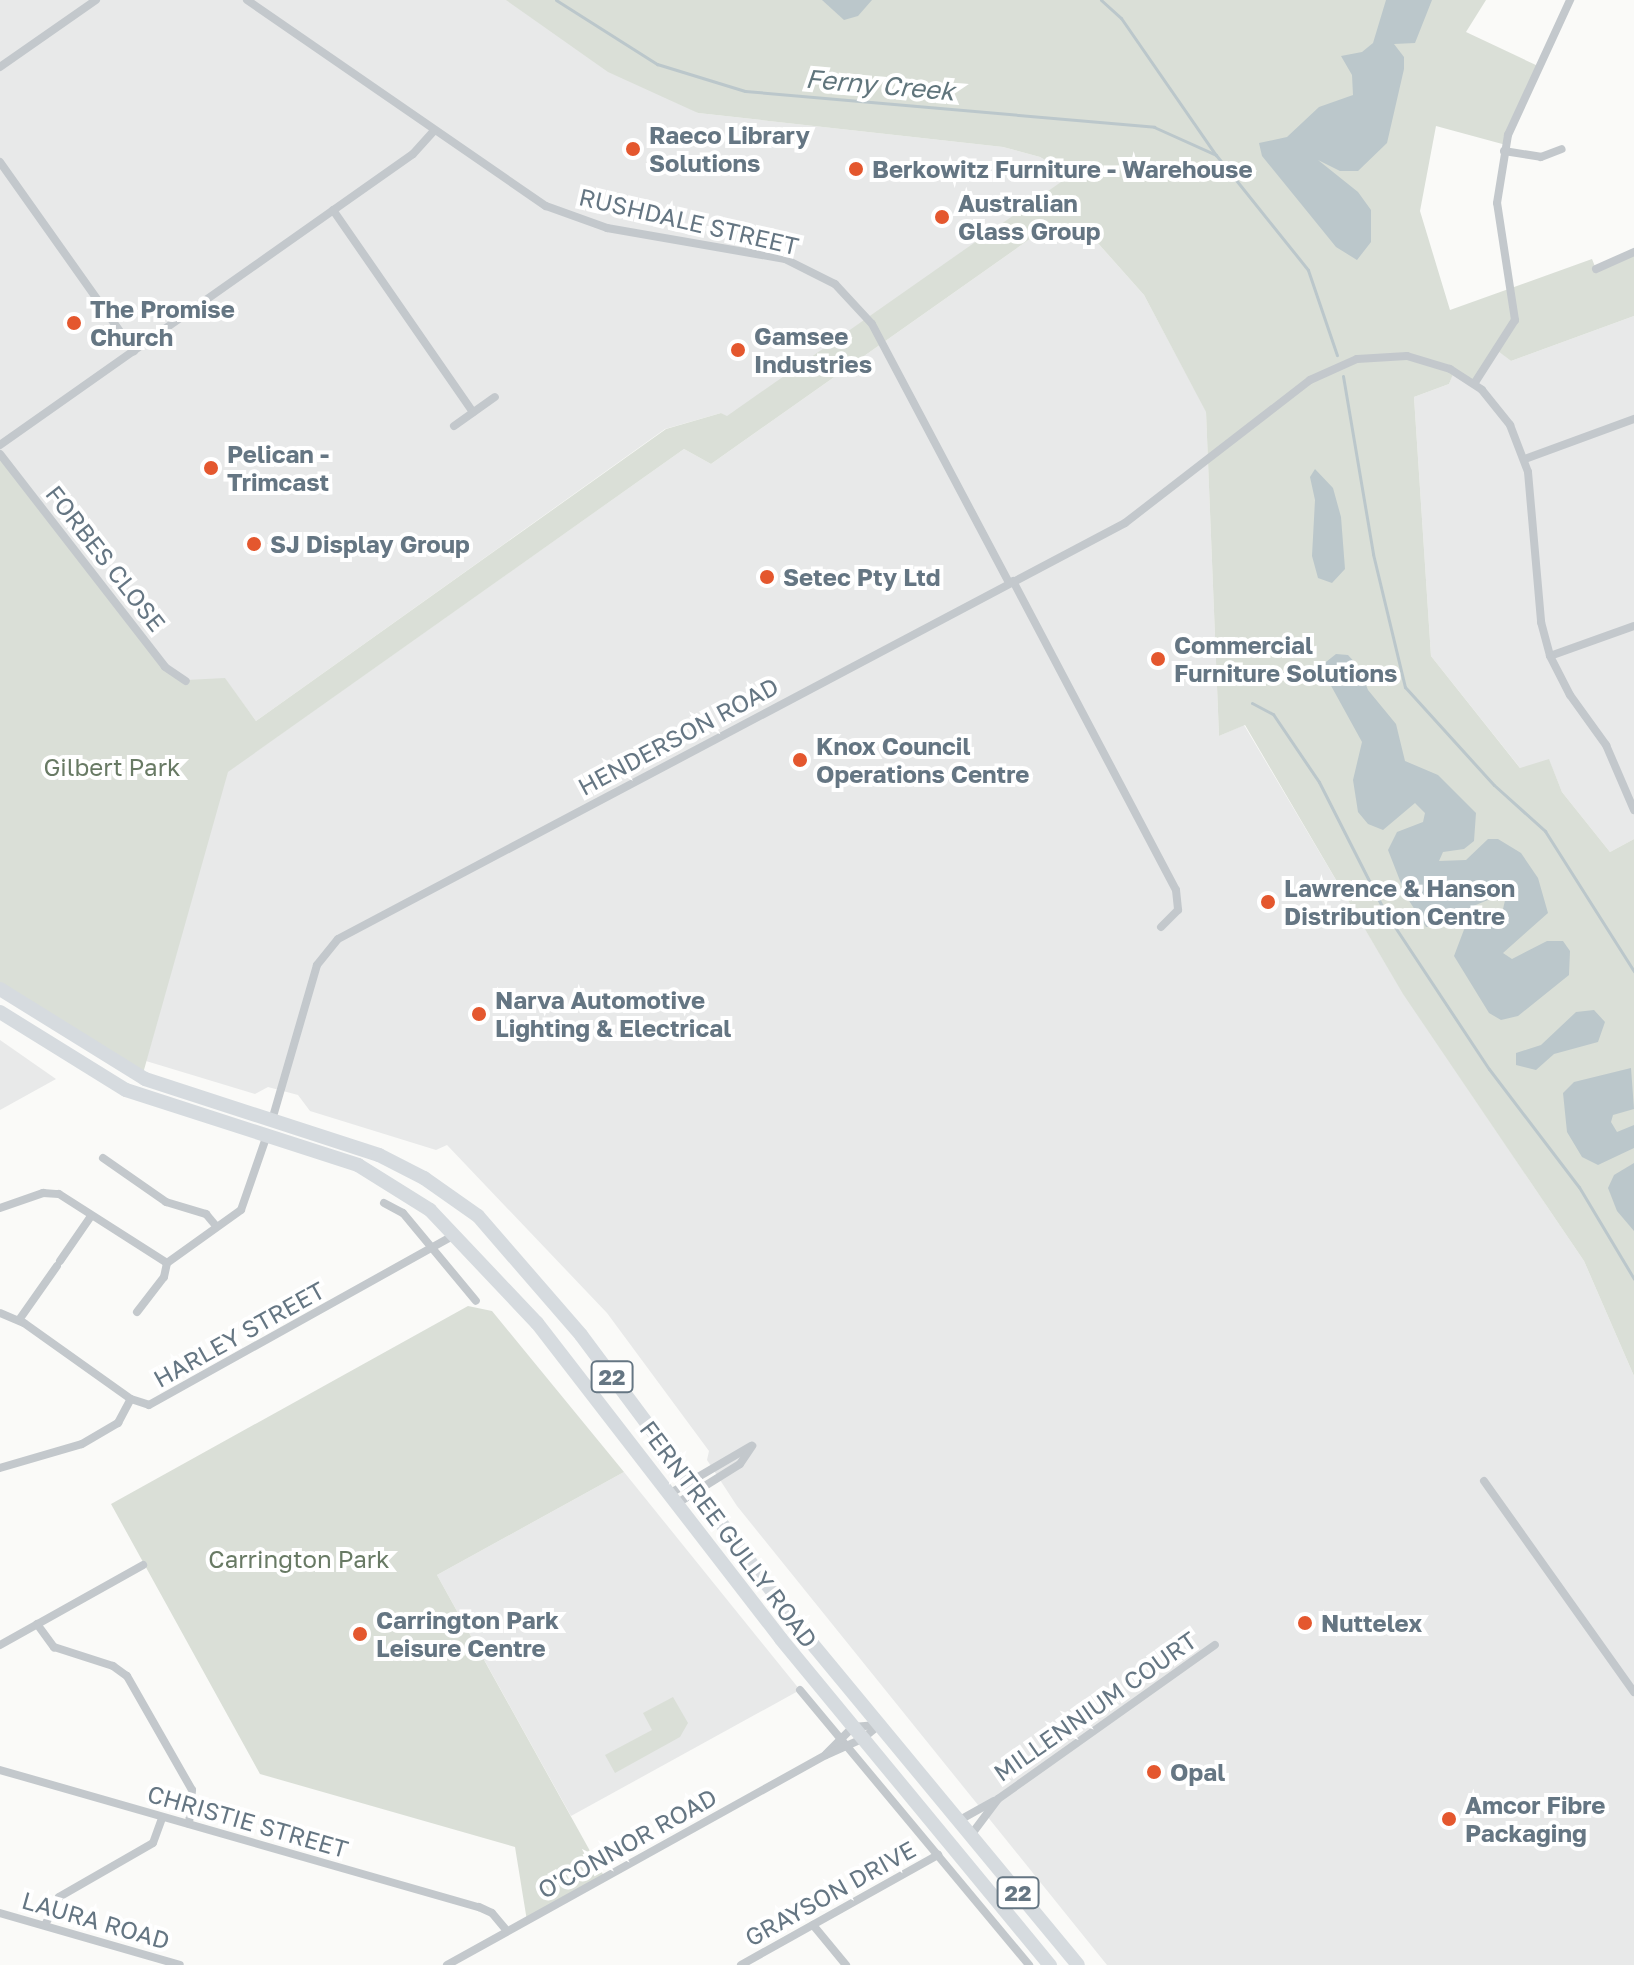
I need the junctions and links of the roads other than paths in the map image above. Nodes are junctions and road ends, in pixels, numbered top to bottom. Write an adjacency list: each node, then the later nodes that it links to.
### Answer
1 (96, 0): 4 (street)
2 (247, 0): 5 (street, RUSHDALE STREET)
3 (1570, 0): 7 (street)
4 (0, 67)
5 (434, 131): 9 (street); 21 (street, RUSHDALE STREET)
6 (1562, 149): 7 (street)
7 (1504, 151): 13 (street)
8 (0, 162): 12 (street)
9 (333, 210): 12 (street); 15 (street)
10 (1634, 252): 11 (street)
11 (1596, 269)
12 (134, 351): 18 (street)
13 (1474, 384): 20 (street); 21 (street, HENDERSON ROAD)
14 (495, 397): 15 (street)
15 (473, 412): 17 (street)
16 (1634, 419): 20 (street)
17 (454, 426)
18 (0, 445)
19 (0, 454): 24 (street, FORBES CLOSE)
20 (1525, 459): 23 (street)
21 (1011, 582): 26 (street, RUSHDALE STREET); 29 (street, HENDERSON ROAD)
22 (1634, 626): 23 (street)
23 (1550, 656): 25 (street)
24 (186, 681)
25 (1634, 810)
26 (1161, 927)
27 (0, 989): 29 (main road, FERNTREE GULLY ROAD / 22)
28 (0, 1012): 30 (main road, FERNTREE GULLY ROAD / 22)
29 (272, 1120): 30 (main road); 35 (main road, FERNTREE GULLY ROAD / 22)
30 (267, 1135): 36 (street); 37 (main road, FERNTREE GULLY ROAD / 22)
31 (103, 1158): 36 (street)
32 (384, 1203): 38 (street)
33 (0, 1208): 34 (street)
34 (91, 1216): 39 (street); 43 (street)
35 (478, 1216): 37 (main road); 47 (main road, FERNTREE GULLY ROAD / 22)
36 (216, 1226): 39 (street)
37 (456, 1234): 38 (street, HARLEY STREET); 48 (main road, FERNTREE GULLY ROAD / 22)
38 (434, 1250): 40 (street); 44 (street, HARLEY STREET)
39 (167, 1263): 41 (street)
40 (476, 1301)
41 (137, 1312)
42 (0, 1313): 43 (street)
43 (19, 1320): 44 (street)
44 (131, 1399): 45 (street, HARLEY STREET)
45 (0, 1468)
46 (1484, 1481): 54 (street)
47 (692, 1487): 47 (street); 48 (street); 55 (main road, FERNTREE GULLY ROAD / 22)
48 (672, 1499): 56 (main road, FERNTREE GULLY ROAD / 22)
49 (143, 1565): 50 (street)
50 (37, 1624): 51 (street); 65 (street)
51 (0, 1645)
52 (1215, 1645): 62 (street, MILLENNIUM COURT)
53 (800, 1690): 57 (street)
54 (1634, 1692)
55 (879, 1725): 56 (street); 58 (street, O'CONNOR ROAD); 64 (main road, FERNTREE GULLY ROAD / 22)
56 (853, 1727): 57 (street, O'CONNOR ROAD); 58 (main road, FERNTREE GULLY ROAD / 22)
57 (839, 1738): 59 (street); 60 (street, O'CONNOR ROAD)
58 (862, 1739): 59 (street, O'CONNOR ROAD); 68 (main road, FERNTREE GULLY ROAD / 22)
59 (847, 1747): 60 (street, O'CONNOR ROAD); 67 (street)
60 (826, 1755): 72 (street, O'CONNOR ROAD)
61 (0, 1770): 63 (street, CHRISTIE STREET)
62 (998, 1799): 64 (street, MILLENNIUM COURT); 66 (street, MILLENNIUM COURT)
63 (162, 1818): 65 (street, CHRISTIE STREET); 70 (street)
64 (958, 1821): 66 (main road, FERNTREE GULLY ROAD / 22); 68 (main road)
65 (189, 1824): 72 (street, CHRISTIE STREET)
66 (971, 1836): 80 (main road, FERNTREE GULLY ROAD / 22)
67 (938, 1855): 71 (street, GRAYSON DRIVE); 78 (street)
68 (968, 1866): 79 (main road, FERNTREE GULLY ROAD / 22)
69 (0, 1913): 70 (street, LAURA ROAD)
70 (45, 1925): 73 (street, LAURA ROAD)
71 (813, 1925): 76 (street, GRAYSON DRIVE); 77 (street)
72 (503, 1934): 75 (street, O'CONNOR ROAD)
73 (161, 1962): 74 (street, LAURA ROAD)
74 (180, 1965)
75 (447, 1965)
76 (741, 1965)
77 (846, 1965)
78 (1029, 1965)
79 (1050, 1965)
80 (1078, 1965)

